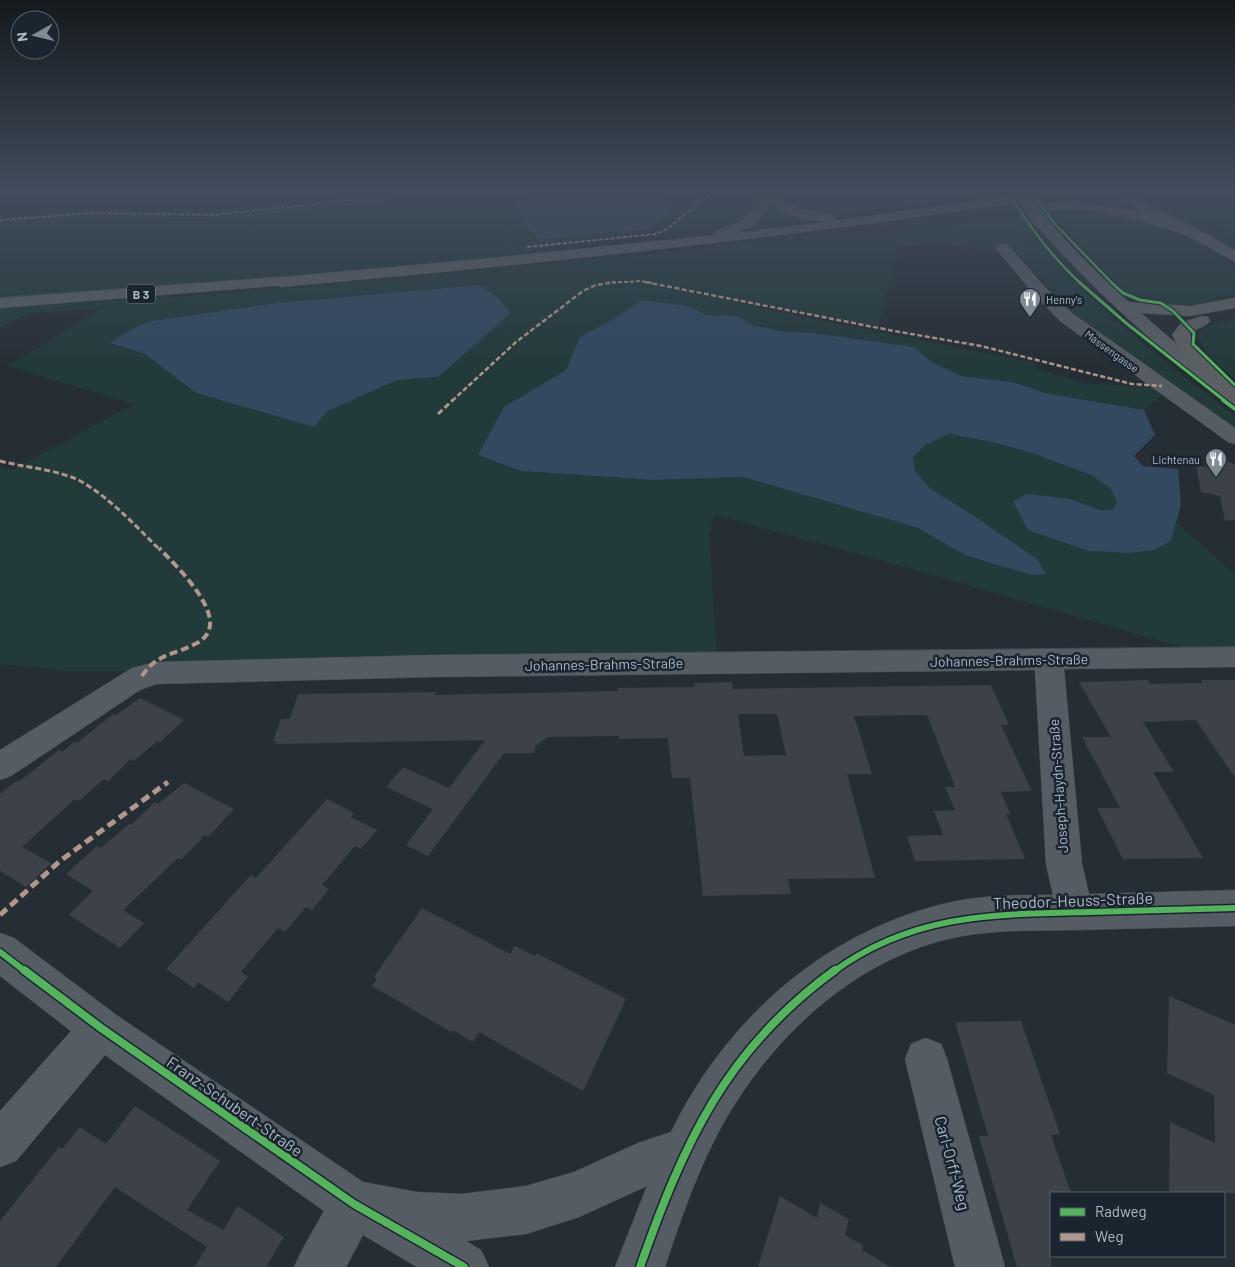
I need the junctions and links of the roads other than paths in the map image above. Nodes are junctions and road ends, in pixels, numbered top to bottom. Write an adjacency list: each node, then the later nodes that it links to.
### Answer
1 (634, 248): 6 (highway, B 3)
2 (1003, 248): 14 (street, Massengasse)
3 (1062, 248): 9 (main road, bridge)
4 (1220, 248): 5 (highway)
5 (1235, 258)
6 (281, 282): 7 (main road, B 3)
7 (0, 303)
8 (1235, 303): 9 (highway)
9 (1124, 307): 11 (main road)
10 (1235, 312): 12 (highway)
11 (1138, 320): 12 (highway); 13 (main road)
12 (1202, 321): 13 (highway)
13 (1235, 397)
14 (1235, 438)
15 (1235, 657): 16 (street, Johannes-Brahms-Straße)
16 (1049, 659): 17 (street, Johannes-Brahms-Straße); 19 (street, Joseph-Haydn-Straße)
17 (0, 768)
18 (1235, 908): 19 (street, Theodor-Heuss-Straße)
19 (1075, 912): 24 (street, Theodor-Heuss-Straße)
20 (0, 952): 21 (street, Franz-Schubert-Straße)
21 (101, 1028): 23 (street); 25 (street, Franz-Schubert-Straße)
22 (926, 1059): 29 (street, Carl-Orff-Weg)
23 (0, 1145)
24 (687, 1150): 25 (street, Franz-Schubert-Straße); 28 (street, Theodor-Heuss-Straße)
25 (354, 1204): 26 (street); 27 (street, Franz-Schubert-Straße)
26 (319, 1267)
27 (464, 1267)
28 (640, 1267)
29 (980, 1267)

